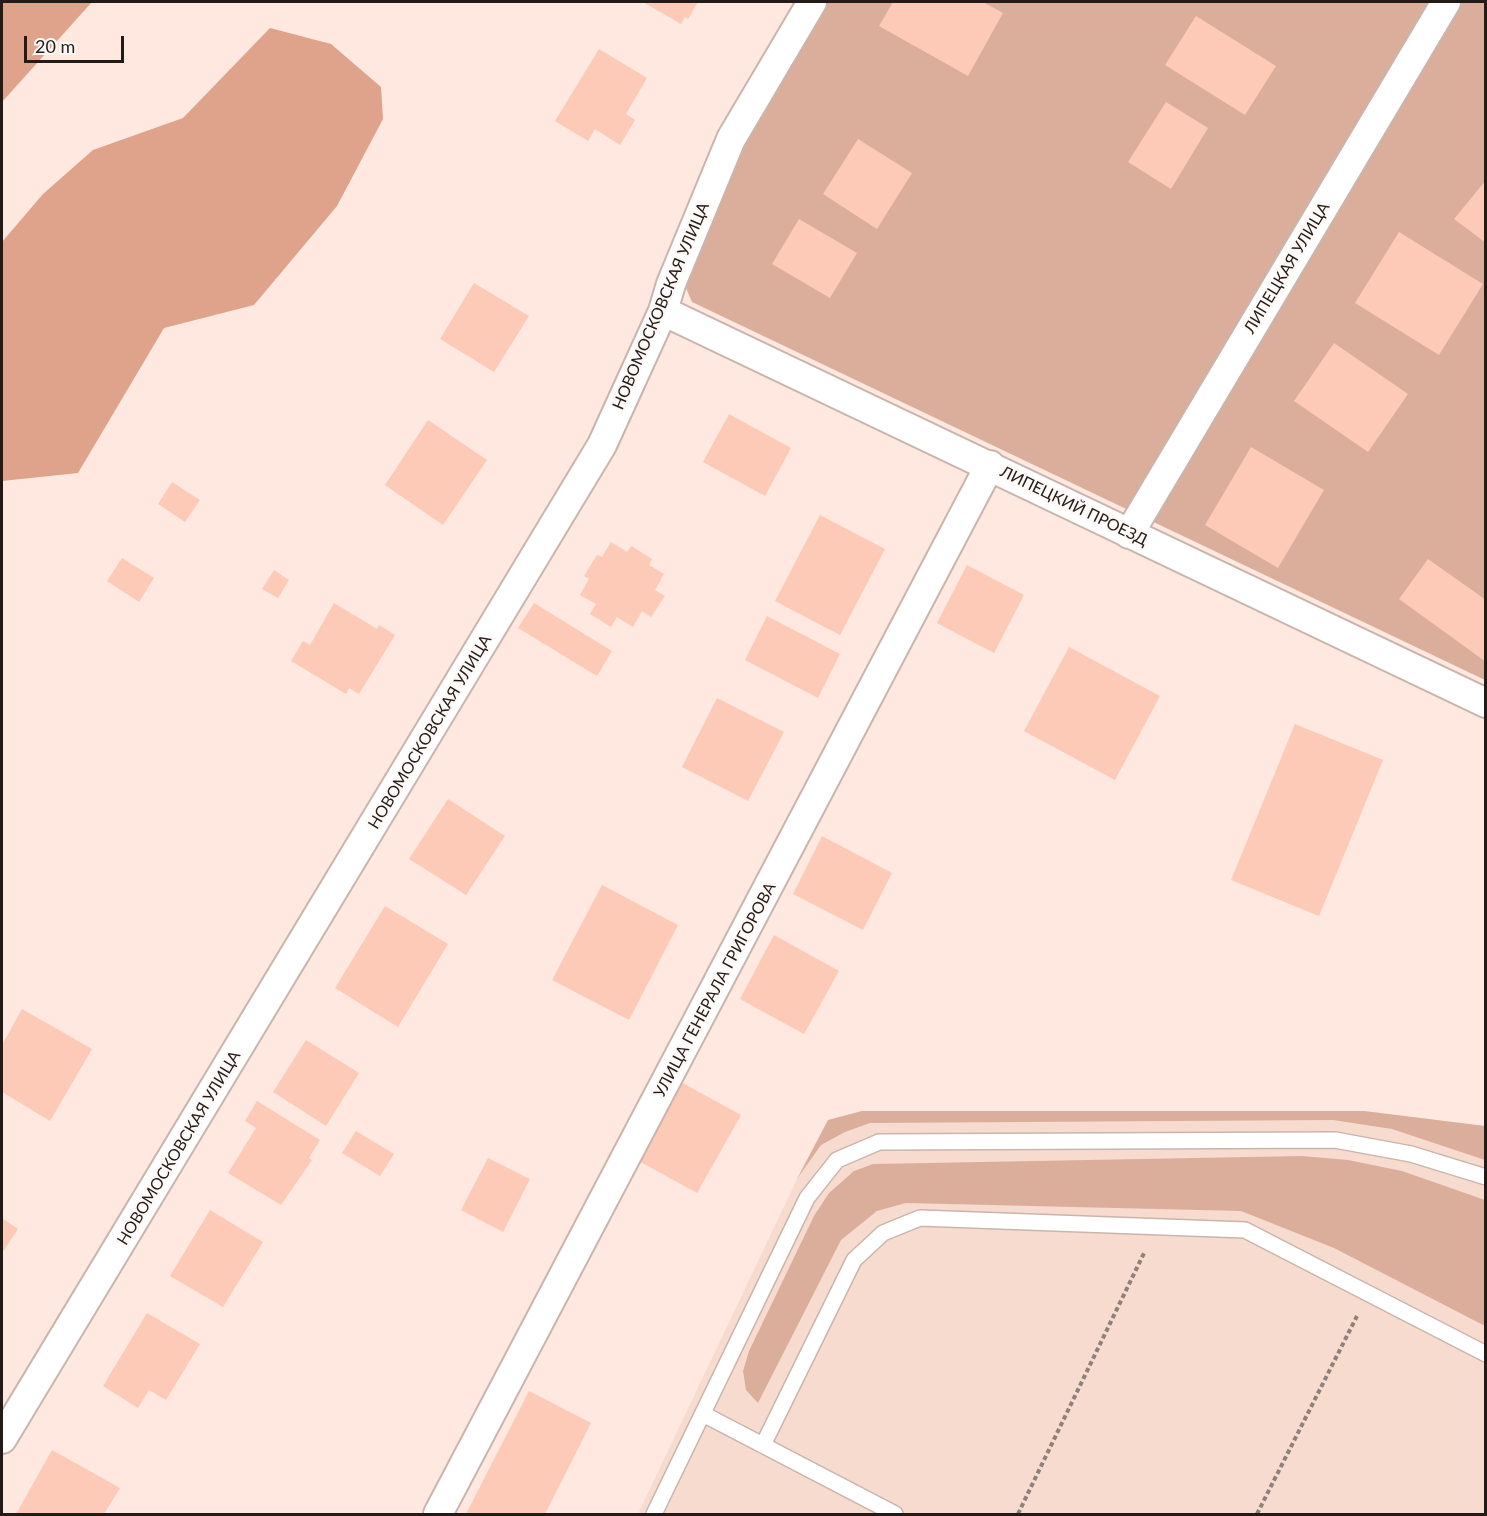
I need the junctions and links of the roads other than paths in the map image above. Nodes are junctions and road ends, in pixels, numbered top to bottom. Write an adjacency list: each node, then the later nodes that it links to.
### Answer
1 (813, 2): 3 (street, НОВОМОСКОВСКАЯ УЛИЦА)
2 (1446, 2): 5 (street, ЛИПЕЦКАЯ УЛИЦА)
3 (663, 311): 4 (street, ЛИПЕЦКИЙ ПРОЕЗД); 10 (street, НОВОМОСКОВСКАЯ УЛИЦА)
4 (990, 465): 5 (street, ЛИПЕЦКИЙ ПРОЕЗД); 12 (street, УЛИЦА ГЕНЕРАЛА ГРИГОРОВА)
5 (1129, 534): 6 (street, ЛИПЕЦКИЙ ПРОЕЗД)
6 (1485, 703)
7 (1485, 1177): 9 (lane)
8 (1485, 1354): 11 (lane)
9 (703, 1414): 11 (lane); 13 (lane)
10 (2, 1439)
11 (764, 1443): 14 (lane)
12 (438, 1515)
13 (654, 1515)
14 (895, 1515)

